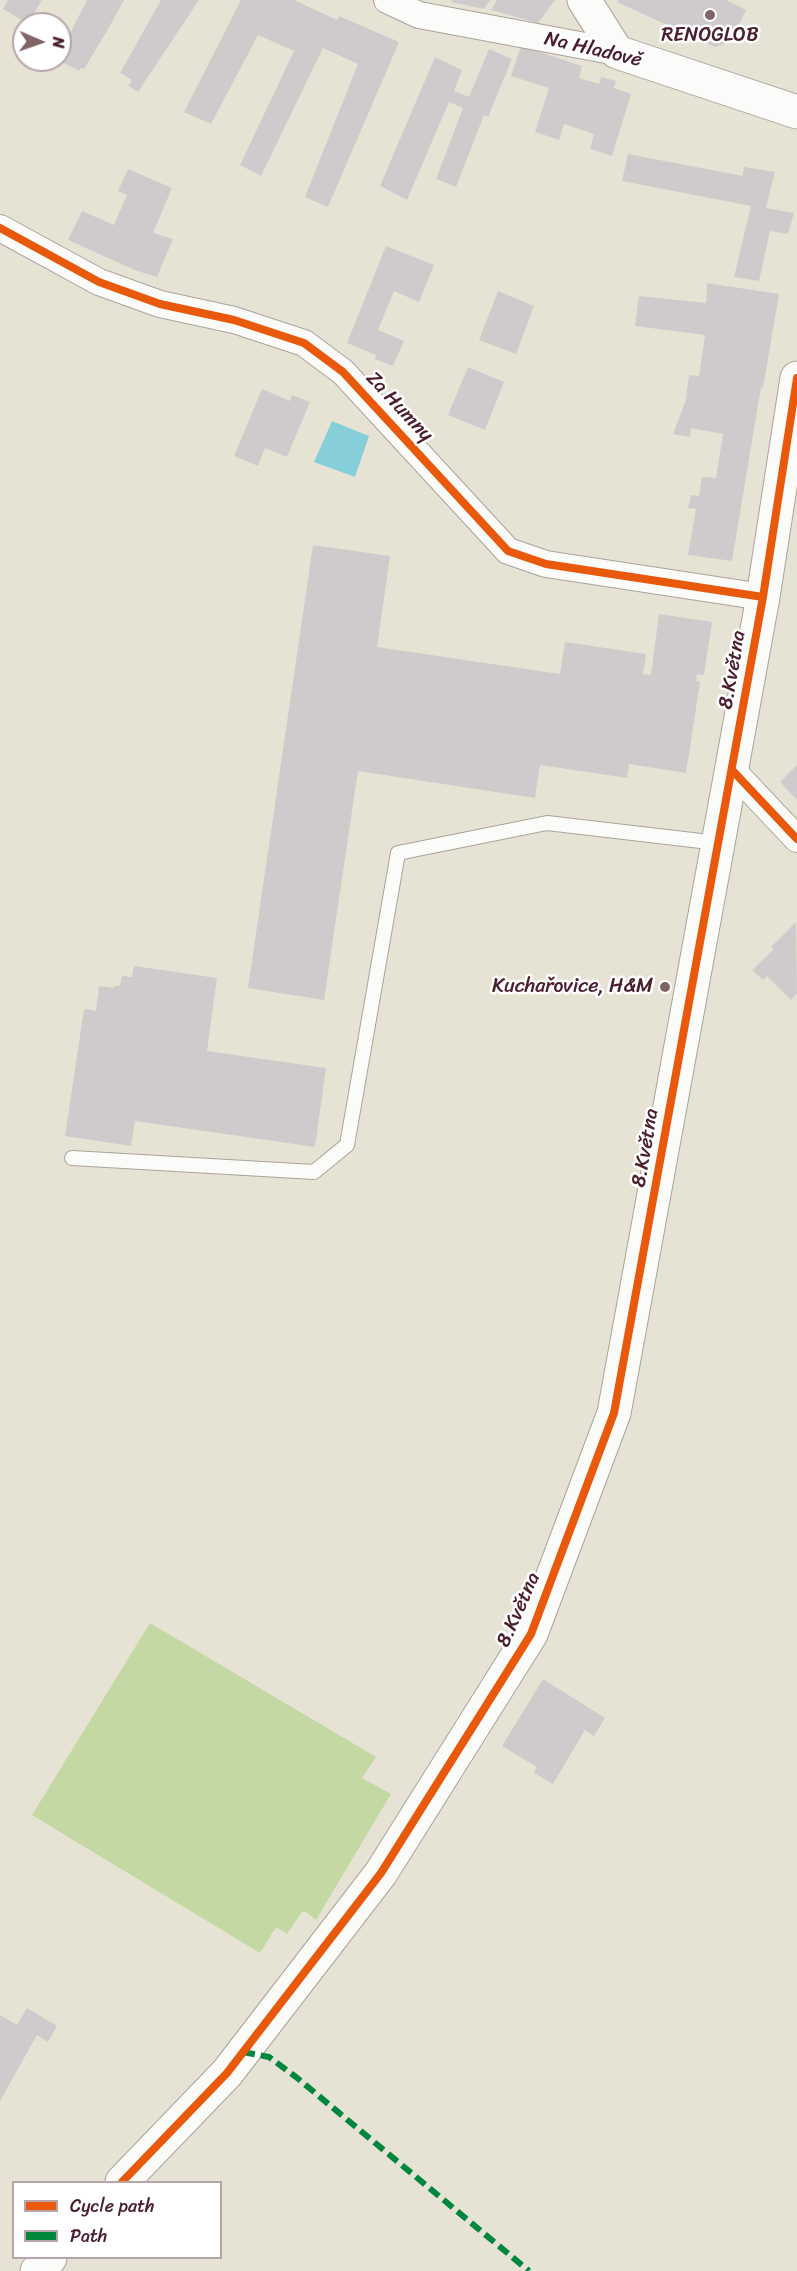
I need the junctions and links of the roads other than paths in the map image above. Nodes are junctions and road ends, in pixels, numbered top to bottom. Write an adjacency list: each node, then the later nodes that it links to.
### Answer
1 (387, 0): 3 (street, Na Hladově)
2 (584, 0): 4 (main road)
3 (424, 7): 4 (street, Na Hladově)
4 (616, 52): 5 (main road, Na Hladově)
5 (797, 112)
6 (0, 228): 8 (street, Za Humny)
7 (797, 378): 8 (main road, 8.Května)
8 (763, 597): 9 (main road, 8.Května)
9 (732, 770): 10 (street); 11 (main road, 8.Května)
10 (797, 839)
11 (718, 843): 12 (lane); 13 (main road, 8.Května)
12 (72, 1158)
13 (123, 2181)
14 (49, 2259): 15 (main road)
15 (37, 2271)

